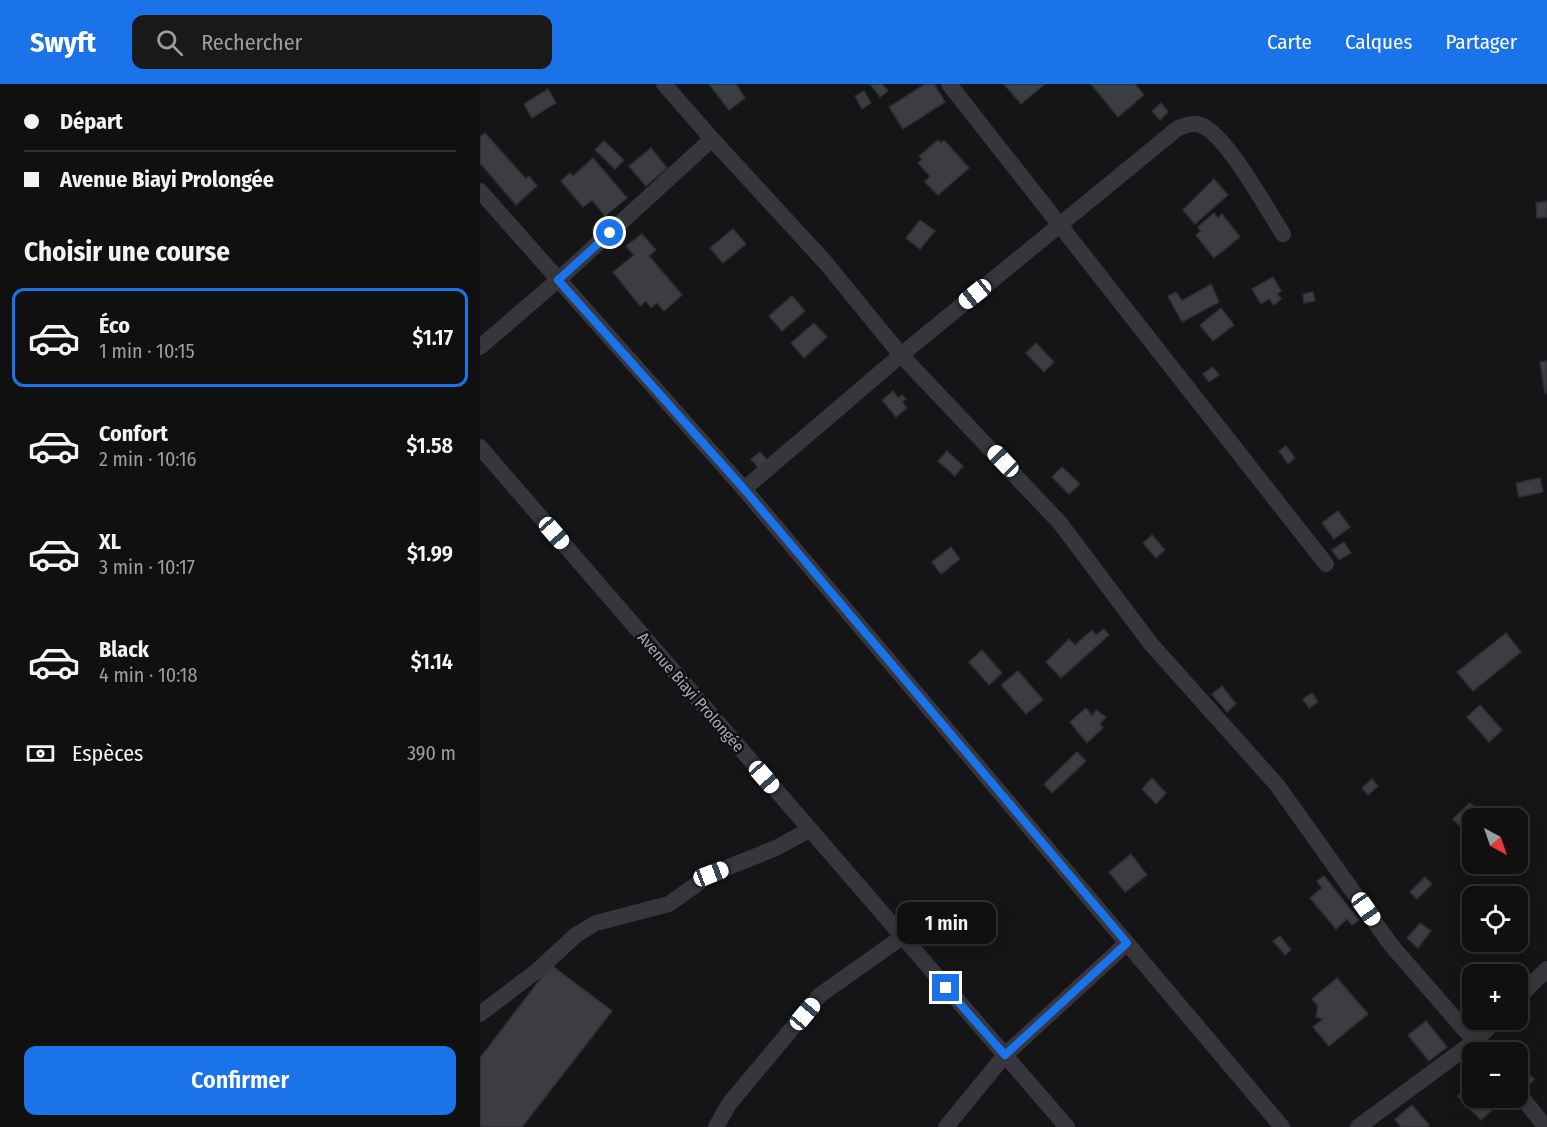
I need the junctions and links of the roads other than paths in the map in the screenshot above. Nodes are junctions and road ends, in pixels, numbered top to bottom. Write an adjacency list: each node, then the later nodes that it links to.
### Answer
1 (664, 84): 3 (street)
2 (949, 84): 5 (street)
3 (712, 139): 7 (street); 9 (street)
4 (480, 191): 7 (street)
5 (1059, 226): 6 (street); 9 (street); 12 (street)
6 (1283, 234)
7 (558, 280): 8 (street); 11 (street)
8 (480, 347)
9 (901, 355): 11 (street); 19 (street)
10 (480, 447): 13 (street, Avenue Biayi Prolongée)
11 (744, 489): 15 (street)
12 (1326, 564)
13 (809, 830): 14 (street, Avenue Biayi Prolongée); 18 (street)
14 (902, 937): 20 (street, Avenue Biayi Prolongée); 23 (street)
15 (1127, 943): 20 (street); 26 (street)
16 (1547, 969): 17 (street)
17 (1528, 988)
18 (480, 1014)
19 (1476, 1042)
20 (1005, 1055): 24 (street); 25 (street, Avenue Biayi Prolongée)
21 (1462, 1059): 27 (street)
22 (1528, 1105): 28 (street)
23 (716, 1127)
24 (946, 1127)
25 (1067, 1127)
26 (1282, 1127)
27 (1358, 1127)
28 (1546, 1127)

